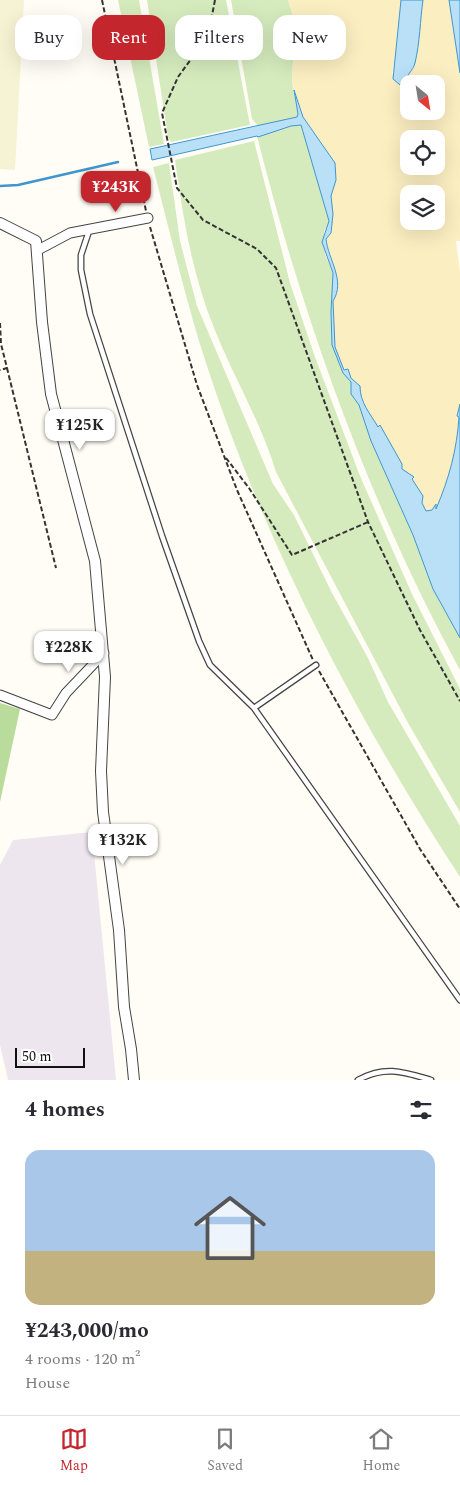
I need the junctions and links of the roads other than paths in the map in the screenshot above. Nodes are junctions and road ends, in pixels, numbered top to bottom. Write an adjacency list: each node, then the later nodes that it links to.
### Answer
1 (148, 218): 3 (street)
2 (0, 223): 4 (street)
3 (89, 231): 4 (street); 8 (lane)
4 (38, 250): 5 (street)
5 (104, 653): 7 (street); 10 (street)
6 (316, 665): 8 (lane)
7 (0, 695)
8 (254, 708): 9 (lane)
9 (460, 1000)
10 (134, 1080)
11 (358, 1080): 12 (lane)
12 (432, 1080)

